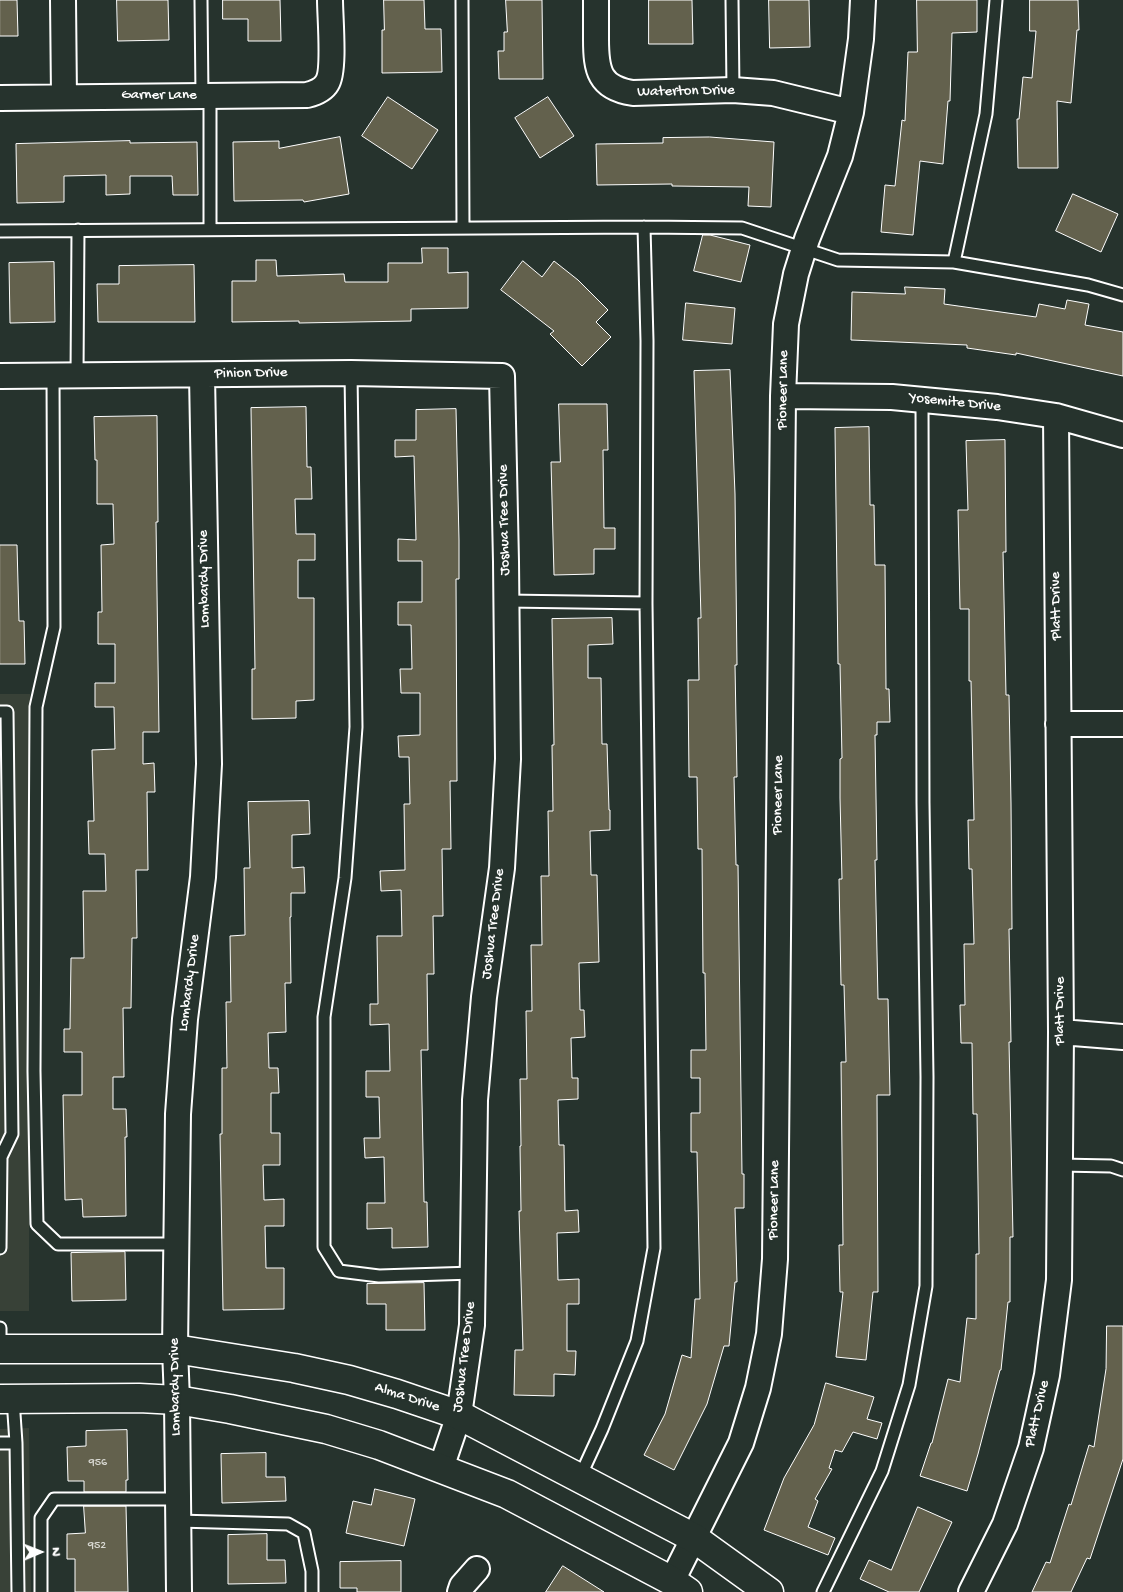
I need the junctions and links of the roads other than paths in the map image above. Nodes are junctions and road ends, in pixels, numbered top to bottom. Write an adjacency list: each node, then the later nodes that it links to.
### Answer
1 (64, 0): 11 (street)
2 (201, 0): 10 (lane)
3 (330, 0): 10 (street, Garner Lane)
4 (462, 0): 15 (lane)
5 (596, 0): 9 (street, Waterton Drive)
6 (732, 0): 9 (lane)
7 (863, 0): 13 (street, Pioneer Lane)
8 (996, 0): 20 (lane)
9 (733, 90): 13 (street, Waterton Drive)
10 (206, 96): 11 (street, Garner Lane); 16 (lane)
11 (64, 97): 12 (street, Garner Lane)
12 (0, 98)
13 (851, 112): 19 (street, Pioneer Lane)
14 (644, 227): 15 (lane); 19 (lane); 33 (lane)
15 (463, 228): 16 (lane)
16 (210, 229): 18 (lane)
17 (0, 230): 18 (lane)
18 (78, 230): 23 (lane)
19 (804, 250): 20 (lane); 28 (street, Pioneer Lane)
20 (954, 262): 21 (lane)
21 (1123, 295)
22 (351, 373): 24 (street, Pinion Drive); 27 (street, Pinion Drive); 46 (lane)
23 (77, 375): 24 (street, Pinion Drive); 26 (street, Pinion Drive)
24 (202, 375): 44 (street, Lombardy Drive)
25 (0, 376): 26 (street, Pinion Drive)
26 (53, 376): 44 (lane)
27 (502, 376): 32 (street, Joshua Tree Drive)
28 (783, 396): 29 (street, Yosemite Drive); 58 (street, Pioneer Lane)
29 (922, 400): 30 (street, Yosemite Drive); 67 (lane)
30 (1056, 416): 31 (street, Yosemite Drive); 35 (street, Platt Drive)
31 (1123, 435)
32 (507, 601): 33 (lane); 46 (street, Joshua Tree Drive)
33 (646, 603): 56 (lane)
34 (0, 712): 37 (lane)
35 (1058, 724): 36 (street); 39 (street, Platt Drive)
36 (1123, 724)
37 (12, 1021): 38 (lane); 43 (lane)
38 (0, 1022)
39 (1061, 1032): 40 (street); 41 (street, Platt Drive)
40 (1123, 1037)
41 (1060, 1166): 42 (lane); 68 (street, Platt Drive)
42 (1123, 1170)
43 (0, 1228): 45 (lane)
44 (176, 1244): 49 (street, Lombardy Drive)
45 (0, 1248)
46 (473, 1273): 52 (street, Joshua Tree Drive)
47 (0, 1328): 48 (lane)
48 (0, 1349): 49 (main road, Alma Drive)
49 (174, 1350): 51 (street, Lombardy Drive); 52 (main road, Alma Drive)
50 (6, 1399): 51 (main road); 54 (lane)
51 (177, 1400): 55 (main road); 57 (street, Lombardy Drive)
52 (459, 1415): 55 (street, Joshua Tree Drive); 56 (main road, Alma Drive)
53 (0, 1443): 54 (lane)
54 (16, 1443): 61 (lane)
55 (441, 1468): 60 (main road)
56 (579, 1479): 58 (main road, Alma Drive)
57 (178, 1510): 62 (lane); 63 (street, Lombardy Drive); 64 (lane)
58 (694, 1538): 60 (street, Pioneer Lane); 66 (main road, Alma Drive)
59 (477, 1569): 65 (street)
60 (680, 1586)
61 (18, 1592)
62 (41, 1592)
63 (178, 1592)
64 (312, 1592)
65 (460, 1592)
66 (770, 1592)
67 (823, 1592)
68 (971, 1592)

